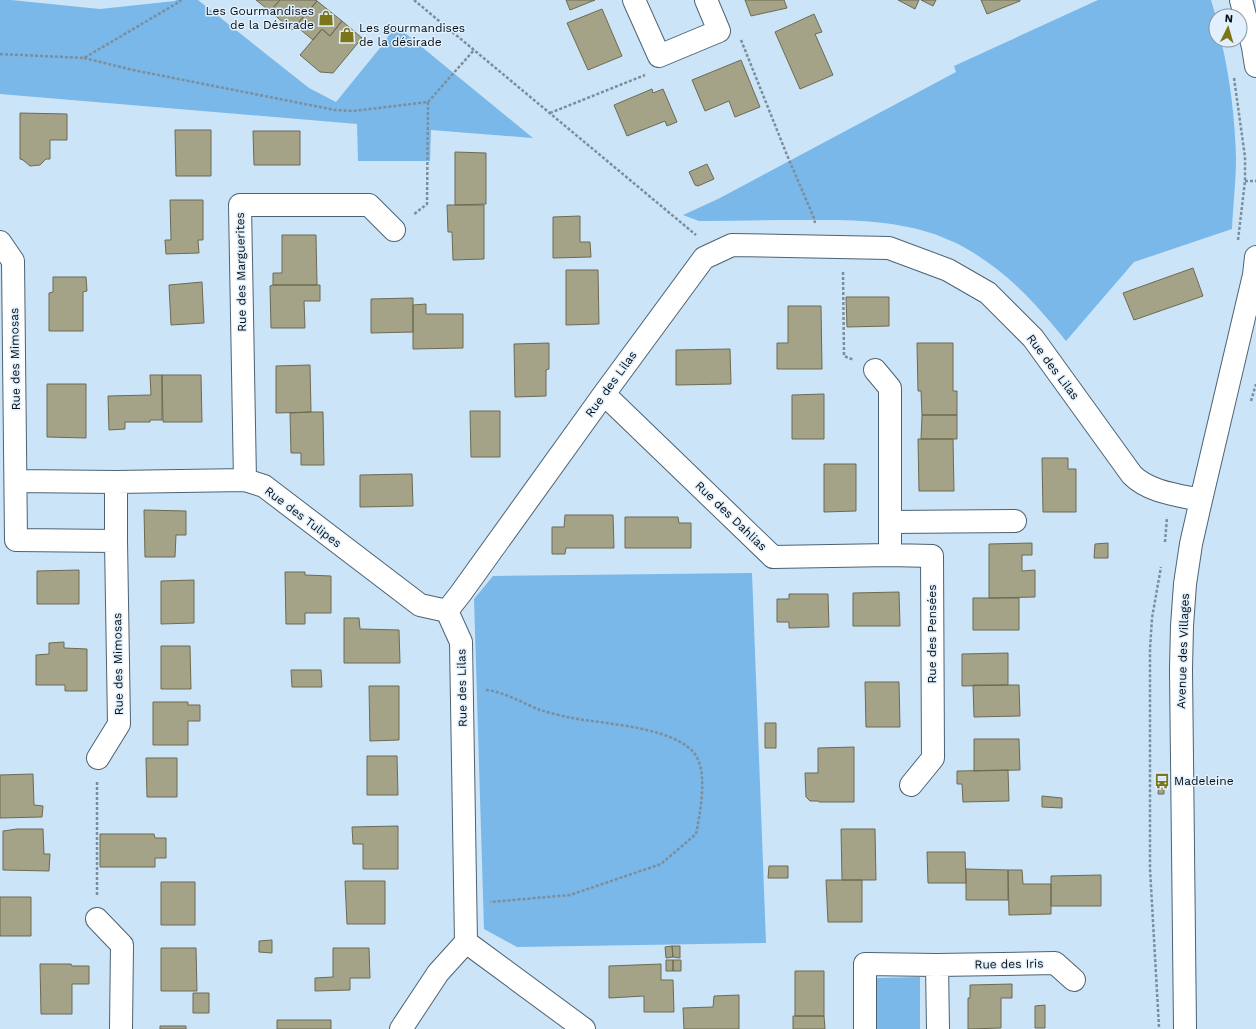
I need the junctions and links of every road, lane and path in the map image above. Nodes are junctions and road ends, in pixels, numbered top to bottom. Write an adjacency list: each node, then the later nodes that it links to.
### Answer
1 (181, 0): 10 (path)
2 (414, 0): 7 (path)
3 (634, 0): 9 (street)
4 (706, 0): 6 (street)
5 (1241, 0): 11 (street)
6 (719, 31): 9 (street); 20 (path)
7 (474, 50): 13 (path); 14 (path)
8 (0, 54): 10 (path)
9 (659, 56): 14 (path)
10 (84, 58): 13 (path)
11 (1256, 66)
12 (1233, 74): 15 (path)
13 (428, 102): 17 (path)
14 (550, 113): 22 (path)
15 (1245, 181): 16 (path); 19 (path)
16 (1256, 181)
17 (394, 230): 28 (street, Rue des Marguerites)
18 (0, 242): 29 (street, Rue des Mimosas)
19 (1237, 242)
20 (819, 247): 21 (street, Rue des Lilas); 22 (street, Rue des Lilas)
21 (843, 247): 24 (path); 31 (street, Rue des Lilas)
22 (717, 252): 26 (street, Rue des Lilas)
23 (1255, 269): 31 (street, Avenue des Villages)
24 (875, 370): 32 (street)
25 (1256, 384): 27 (path)
26 (604, 394): 35 (street, Rue des Dahlias); 37 (street, Rue des Lilas)
27 (1250, 407)
28 (245, 480): 30 (street, Rue des Tulipes); 37 (street, Rue des Tulipes)
29 (16, 481): 30 (street); 34 (street, Rue des Mimosas)
30 (116, 482): 34 (street, Rue des Mimosas)
31 (1201, 500): 52 (street, Avenue des Villages)
32 (891, 519): 33 (street); 35 (street)
33 (1015, 521)
34 (116, 541): 39 (street, Rue des Mimosas)
35 (890, 555): 40 (street, Rue des Pensées)
36 (1162, 562): 46 (path)
37 (447, 611): 38 (street, Rue des Lilas)
38 (462, 688): 41 (street, Rue des Lilas); 41 (path)
39 (98, 758): 42 (path)
40 (911, 785)
41 (465, 904): 43 (street, Rue des Lilas)
42 (97, 919): 47 (street)
43 (466, 942): 48 (street); 49 (street)
44 (937, 965): 45 (street, Rue des Iris); 50 (street, Rue des Iris); 51 (street)
45 (1074, 980)
46 (1159, 1028)
47 (121, 1029)
48 (401, 1029)
49 (584, 1029)
50 (865, 1029)
51 (938, 1029)
52 (1185, 1029)

